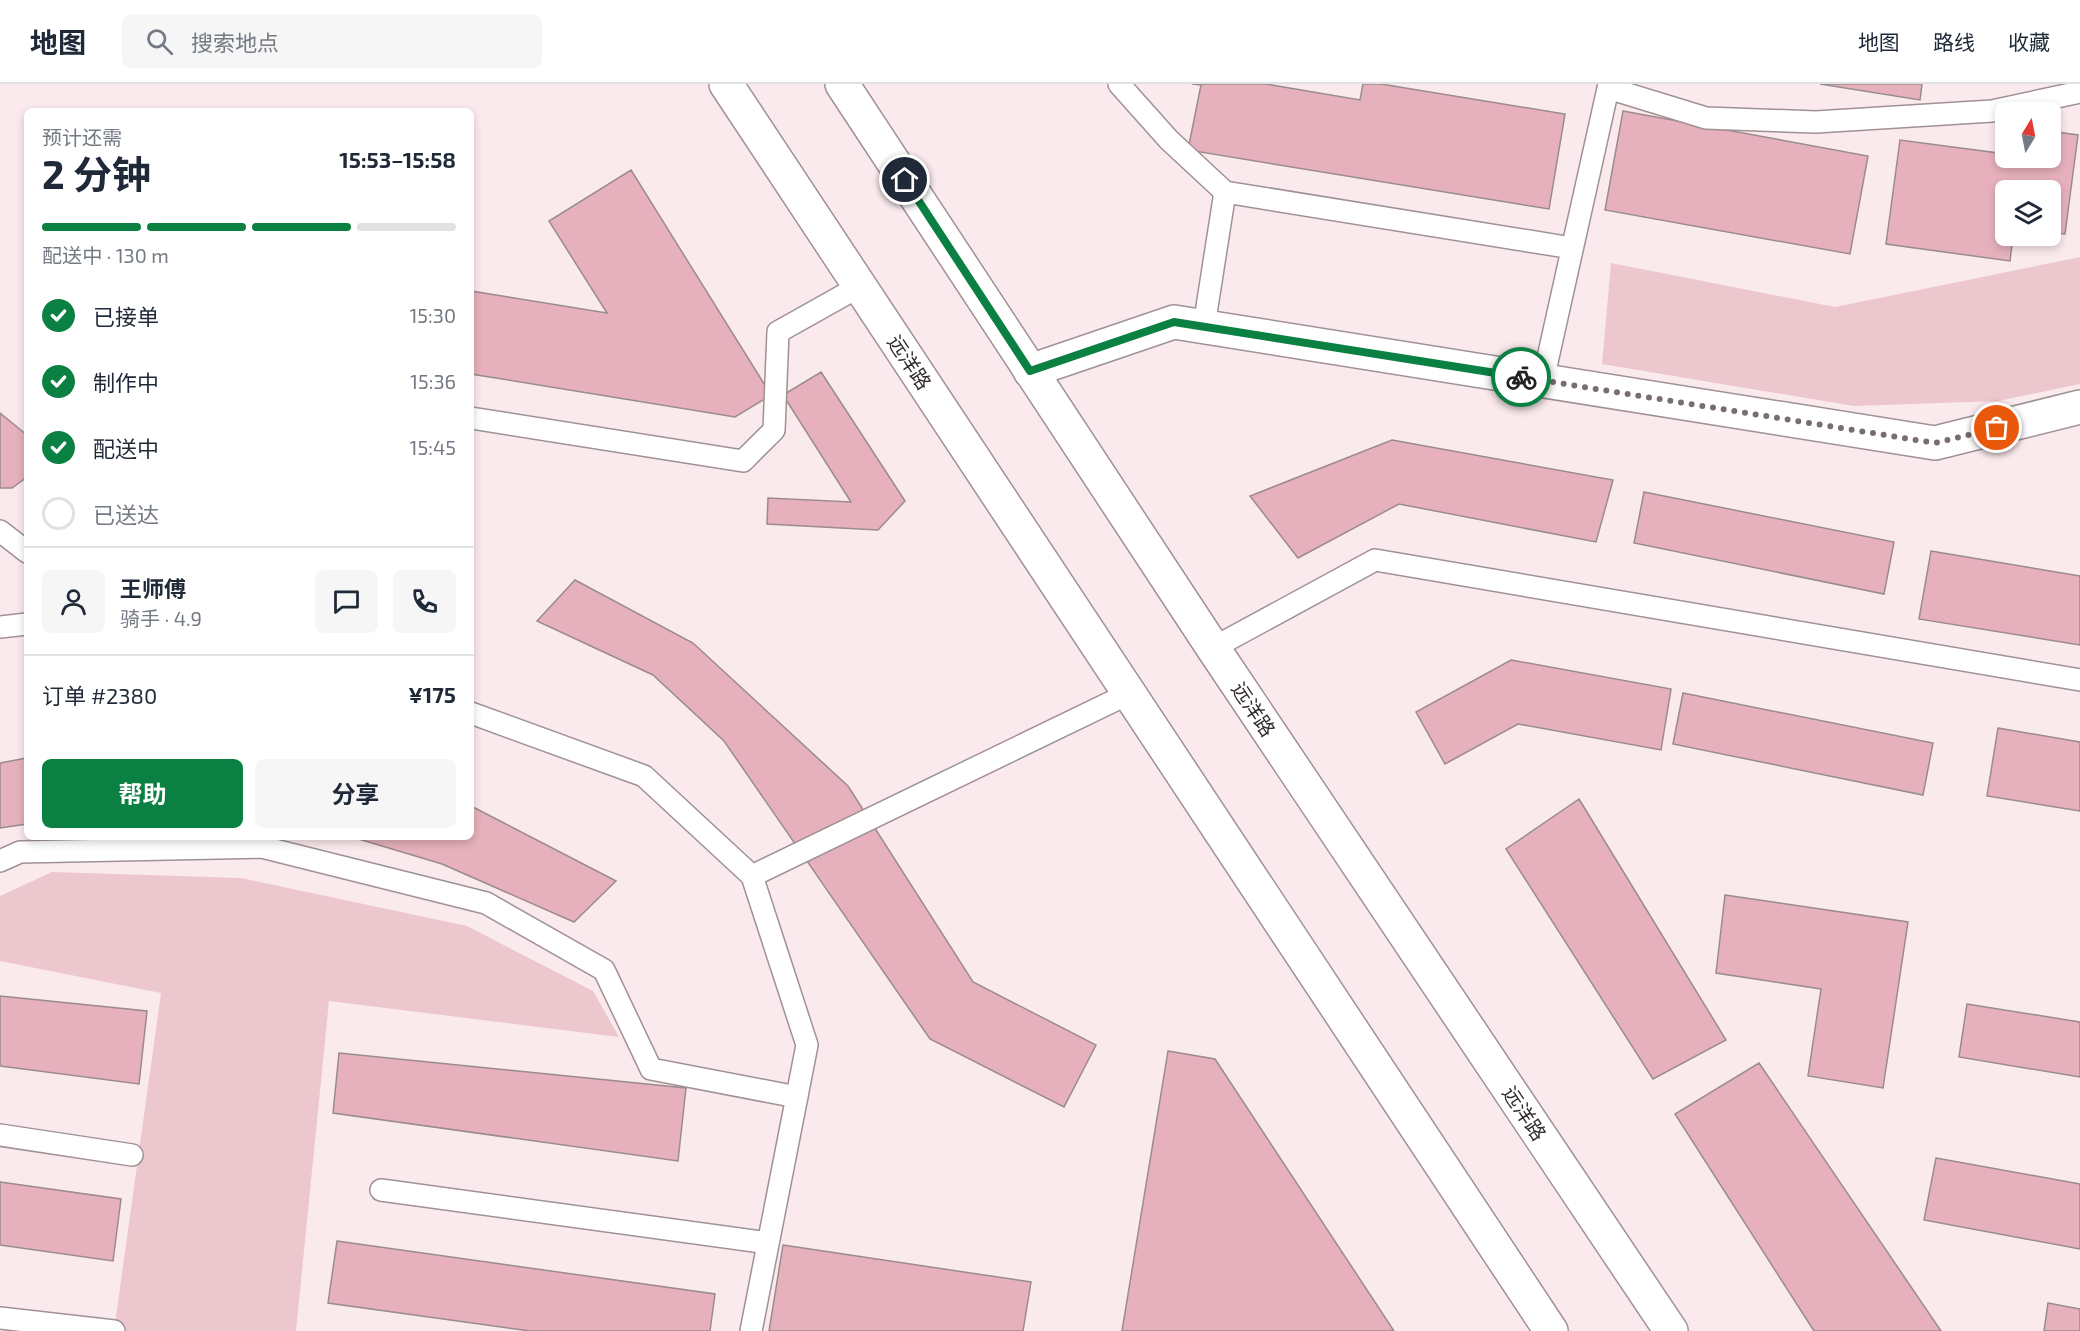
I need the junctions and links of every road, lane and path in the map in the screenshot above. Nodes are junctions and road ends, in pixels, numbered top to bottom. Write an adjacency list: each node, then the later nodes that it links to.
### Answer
1 (726, 84): 8 (main road, 远洋路)
2 (842, 84): 10 (main road, 远洋路)
3 (1119, 84): 6 (lane)
4 (1608, 86): 5 (lane); 7 (lane)
5 (2080, 92)
6 (1225, 192): 7 (lane); 9 (lane)
7 (1572, 248): 11 (lane)
8 (860, 286): 13 (lane); 20 (main road, 远洋路)
9 (1204, 327): 10 (main road); 11 (main road)
10 (1030, 371): 18 (main road, 远洋路)
11 (1543, 380): 12 (main road)
12 (2080, 407)
13 (474, 418)
14 (0, 531): 15 (lane)
15 (24, 550)
16 (24, 624): 17 (lane)
17 (0, 627)
18 (1214, 648): 19 (lane); 33 (main road, 远洋路)
19 (2080, 680)
20 (1130, 693): 23 (lane); 32 (main road, 远洋路)
21 (474, 714): 23 (lane)
22 (0, 861): 24 (lane)
23 (752, 876): 24 (lane)
24 (796, 1097): 28 (lane)
25 (0, 1136): 26 (lane)
26 (132, 1155)
27 (381, 1190): 28 (lane)
28 (768, 1244): 31 (lane)
29 (0, 1318): 30 (lane)
30 (114, 1331)
31 (751, 1331)
32 (1551, 1331)
33 (1671, 1331)

